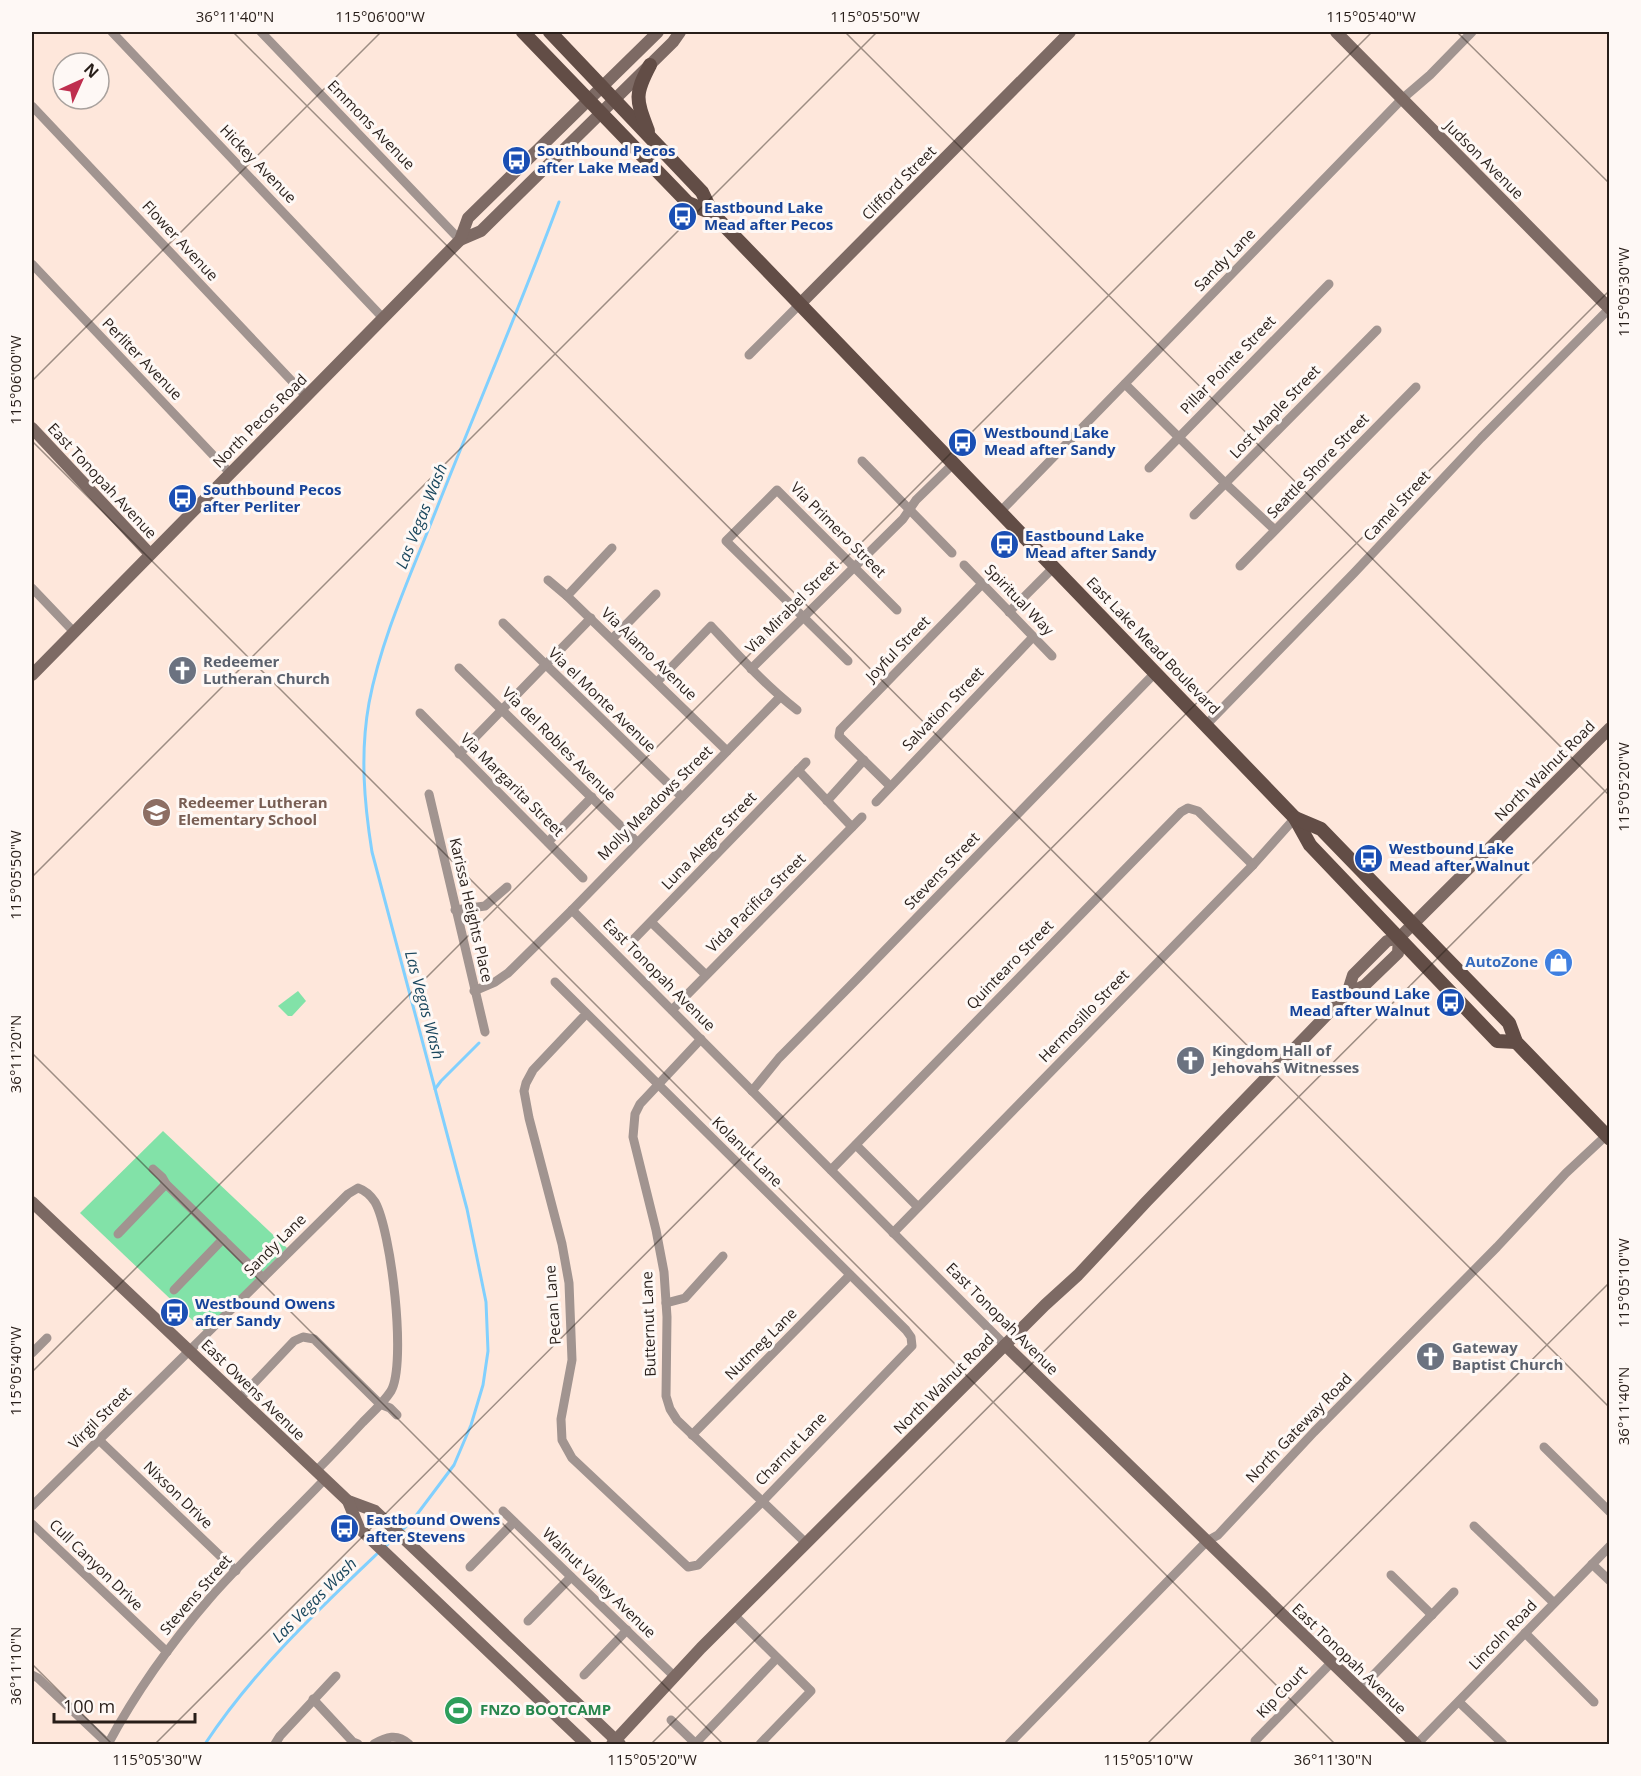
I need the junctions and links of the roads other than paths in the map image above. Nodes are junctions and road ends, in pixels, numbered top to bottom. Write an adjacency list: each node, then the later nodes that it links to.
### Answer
1 (112, 32): 24 (street, Hickey Avenue)
2 (261, 32): 19 (street, Emmons Avenue)
3 (523, 32): 12 (main road, East Lake Mead Boulevard)
4 (550, 32): 11 (main road, East Lake Mead Boulevard)
5 (658, 32): 11 (street, North Pecos Road)
6 (680, 32): 10 (street, North Pecos Road)
7 (1070, 32): 22 (street, Clifford Street)
8 (1336, 32): 13 (street, Judson Avenue)
9 (1472, 32): 13 (street, Sandy Lane)
10 (650, 65): 14 (street, North Pecos Road); 17 (main road)
11 (602, 86): 12 (street, North Pecos Road); 14 (main road, East Lake Mead Boulevard)
12 (588, 99): 16 (main road, East Lake Mead Boulevard); 19 (street, North Pecos Road)
13 (1402, 99): 23 (street, Judson Avenue); 27 (street, Sandy Lane)
14 (614, 100): 16 (street, North Pecos Road); 17 (main road, East Lake Mead Boulevard)
15 (32, 106): 29 (street, Flower Avenue)
16 (601, 112): 18 (main road, East Lake Mead Boulevard); 19 (street, North Pecos Road)
17 (651, 138): 18 (main road, East Lake Mead Boulevard)
18 (712, 213): 22 (main road, East Lake Mead Boulevard)
19 (460, 240): 24 (street, North Pecos Road)
20 (32, 264): 35 (street, Perliter Avenue)
21 (1329, 284): 31 (street, Pillar Pointe Street)
22 (800, 304): 26 (street, Clifford Street); 33 (main road, East Lake Mead Boulevard)
23 (1609, 308): 73 (street, Camel Street)
24 (383, 318): 29 (street, North Pecos Road)
25 (1377, 330): 36 (street, Lost Maple Street)
26 (749, 356)
27 (1125, 384): 31 (street); 38 (street, Sandy Lane)
28 (1416, 387): 40 (street, Seattle Shore Street)
29 (306, 396): 35 (street, North Pecos Road)
30 (32, 428): 43 (street, East Tonopah Avenue)
31 (1179, 437): 34 (street, Pillar Pointe Street); 36 (street)
32 (862, 461): 37 (street)
33 (954, 463): 37 (street, Via Mirabel Street); 38 (main road, East Lake Mead Boulevard)
34 (1149, 468)
35 (230, 473): 43 (street, North Pecos Road)
36 (1226, 484): 39 (street, Lost Maple Street); 40 (street)
37 (909, 508): 42 (street); 45 (street, Via Mirabel Street)
38 (1001, 511): 47 (main road, East Lake Mead Boulevard)
39 (1194, 515)
40 (1275, 530): 46 (street, Seattle Shore Street)
41 (612, 548): 52 (street)
42 (952, 552)
43 (150, 554): 58 (street, North Pecos Road)
44 (964, 564): 49 (street, Spiritual Way)
45 (854, 566): 53 (street, Via Primero Street); 55 (street, Via Mirabel Street); 55 (street, Via Primero Street)
46 (1240, 566)
47 (1054, 567): 54 (street); 66 (main road, East Lake Mead Boulevard)
48 (548, 580): 52 (street, Via Alamo Avenue)
49 (982, 584): 54 (street, Spiritual Way); 77 (street, Joyful Street)
50 (32, 588): 58 (street)
51 (656, 594): 60 (street)
52 (567, 596): 56 (street, Via Alamo Avenue)
53 (897, 610)
54 (1009, 612): 59 (street, Spiritual Way)
55 (803, 617): 62 (street, Via Primero Street); 65 (street, Via Mirabel Street)
56 (591, 618): 60 (street, Via Alamo Avenue); 63 (street)
57 (503, 623): 63 (street, Via el Monte Avenue)
58 (74, 632): 67 (street, North Pecos Road)
59 (1033, 637): 61 (street, Spiritual Way); 80 (street, Salvation Street)
60 (612, 639): 68 (street, Via Alamo Avenue)
61 (1052, 656)
62 (848, 661)
63 (545, 665): 70 (street); 83 (street, Via el Monte Avenue)
64 (459, 668): 70 (street, Via del Robles Avenue)
65 (751, 669): 68 (street); 69 (street)
66 (1155, 673): 73 (main road, East Lake Mead Boulevard); 109 (street, Stevens Street)
67 (32, 675)
68 (657, 682): 75 (street, Via Alamo Avenue)
69 (780, 697): 71 (street); 75 (street, Molly Meadows Street)
70 (502, 709): 76 (street); 82 (street, Via del Robles Avenue)
71 (797, 710)
72 (420, 713): 76 (street, Via Margarita Street)
73 (1206, 725): 87 (main road, East Lake Mead Boulevard)
74 (1610, 728): 97 (street, North Walnut Road)
75 (728, 751): 83 (street, Molly Meadows Street)
76 (459, 754): 89 (street, Via Margarita Street)
77 (864, 760): 80 (street); 84 (street)
78 (806, 762): 79 (street, Luna Alegre Street)
79 (798, 770): 84 (street); 96 (street, Luna Alegre Street)
80 (890, 786): 85 (street, Salvation Street)
81 (429, 795): 94 (street, Karissa Heights Place)
82 (592, 797): 89 (street); 90 (street, Via del Robles Avenue)
83 (682, 797): 90 (street, Molly Meadows Street)
84 (827, 801): 88 (street)
85 (876, 802)
86 (862, 817): 88 (street, Vida Pacifica Street)
87 (1295, 818): 91 (street, Hermosillo Street); 97 (main road, East Lake Mead Boulevard); 98 (main road, East Lake Mead Boulevard)
88 (852, 827): 100 (street, Vida Pacifica Street)
89 (548, 842): 92 (street, Via Margarita Street)
90 (637, 842): 95 (street, Molly Meadows Street)
91 (1253, 865): 111 (street, Quintearo Street); 117 (street, Hermosillo Street)
92 (583, 879)
93 (507, 887): 94 (street)
94 (455, 910): 102 (street, Karissa Heights Place)
95 (572, 910): 102 (street, Molly Meadows Street); 103 (street, East Tonopah Avenue)
96 (651, 922): 99 (street, Luna Alegre Street); 100 (street)
97 (1413, 923): 98 (street, North Walnut Road); 107 (main road, East Lake Mead Boulevard)
98 (1399, 938): 107 (main road, East Lake Mead Boulevard); 127 (street, North Walnut Road)
99 (634, 939)
100 (706, 975): 103 (street, Vida Pacifica Street)
101 (555, 982): 104 (street, Kolanut Lane)
102 (474, 991): 105 (street, Karissa Heights Place)
103 (672, 1010): 106 (street, East Tonopah Avenue)
104 (586, 1014): 108 (street, Kolanut Lane); 151 (street, Pecan Lane)
105 (485, 1032)
106 (702, 1040): 108 (street, Butternut Lane); 109 (street, East Tonopah Avenue)
107 (1516, 1042): 110 (main road, East Lake Mead Boulevard)
108 (658, 1084): 122 (street, Kolanut Lane); 125 (street, Butternut Lane)
109 (752, 1091): 113 (street, East Tonopah Avenue)
110 (1608, 1135): 146 (street, North Gateway Road)
111 (856, 1145): 113 (street, Quintearo Street); 117 (street)
112 (153, 1169): 114 (street)
113 (831, 1170): 118 (street, East Tonopah Avenue)
114 (166, 1184): 119 (street); 120 (street)
115 (358, 1188): 123 (street, Sandy Lane); 132 (street, Stevens Street)
116 (32, 1202): 129 (street, East Owens Avenue)
117 (918, 1207): 118 (street, Hermosillo Street)
118 (893, 1233): 127 (street, East Tonopah Avenue)
119 (118, 1234)
120 (223, 1239): 123 (street); 124 (street)
121 (723, 1256): 125 (street)
122 (850, 1275): 128 (street, Kolanut Lane); 134 (street, Nutmeg Lane)
123 (263, 1278): 129 (street, Sandy Lane)
124 (174, 1290)
125 (666, 1303): 134 (street, Butternut Lane)
126 (46, 1338): 130 (street)
127 (1005, 1344): 146 (street, East Tonopah Avenue); 147 (street, North Walnut Road)
128 (912, 1346): 139 (street, Charnut Lane)
129 (189, 1351): 131 (street, East Owens Avenue); 135 (street, Virgil Street)
130 (32, 1353)
131 (240, 1398): 132 (street); 137 (street, East Owens Avenue)
132 (380, 1404): 133 (street); 137 (street, Stevens Street)
133 (397, 1415)
134 (692, 1435): 139 (street, Butternut Lane)
135 (99, 1440): 140 (street, Virgil Street); 152 (street, Nixson Drive)
136 (1544, 1447): 142 (street)
137 (320, 1475): 138 (street, East Owens Avenue); 152 (street, Stevens Street)
138 (348, 1501): 176 (street, East Owens Avenue); 182 (street, East Owens Avenue)
139 (762, 1502): 147 (street, Butternut Lane); 151 (street, Charnut Lane)
140 (32, 1506)
141 (503, 1511): 143 (street, Walnut Valley Avenue)
142 (1610, 1512)
143 (514, 1522): 150 (street); 154 (street, Walnut Valley Avenue)
144 (32, 1524): 163 (street, Cull Canyon Drive)
145 (1474, 1526): 157 (street)
146 (1208, 1541): 165 (street, East Tonopah Avenue); 185 (street, North Gateway Road)
147 (806, 1543): 158 (street, North Walnut Road)
148 (1610, 1546): 149 (street, Lincoln Road)
149 (1592, 1564): 155 (street); 157 (street, Lincoln Road)
150 (470, 1567)
151 (688, 1567)
152 (236, 1571): 163 (street, Stevens Street)
153 (1391, 1575): 159 (street)
154 (571, 1577): 160 (street); 161 (street, Walnut Valley Avenue)
155 (1610, 1581)
156 (1454, 1592): 159 (street)
157 (1554, 1603): 162 (street, Lincoln Road)
158 (734, 1615): 164 (street); 169 (street, North Walnut Road)
159 (1432, 1615): 170 (street)
160 (528, 1621)
161 (627, 1630): 167 (street); 169 (street, Walnut Valley Avenue)
162 (1525, 1633): 172 (street, Lincoln Road); 173 (street)
163 (166, 1652): 177 (street, Stevens Street)
164 (777, 1658): 183 (street); 184 (street)
165 (1331, 1663): 170 (street, East Tonopah Avenue); 175 (street, Kip Court)
166 (32, 1675): 177 (street)
167 (584, 1675)
168 (336, 1676): 171 (street)
169 (675, 1677): 176 (street, North Walnut Road)
170 (1359, 1690): 186 (street, East Tonopah Avenue)
171 (313, 1699): 178 (street); 179 (street)
172 (1459, 1702): 186 (street, Lincoln Road); 187 (street)
173 (1594, 1702)
174 (671, 1720): 183 (street)
175 (1255, 1741)
176 (616, 1743)
177 (108, 1744)
178 (275, 1744)
179 (358, 1744)
180 (374, 1744): 181 (street)
181 (409, 1744)
182 (586, 1744)
183 (696, 1744)
184 (760, 1744)
185 (1010, 1744)
186 (1417, 1744)
187 (1503, 1744)

